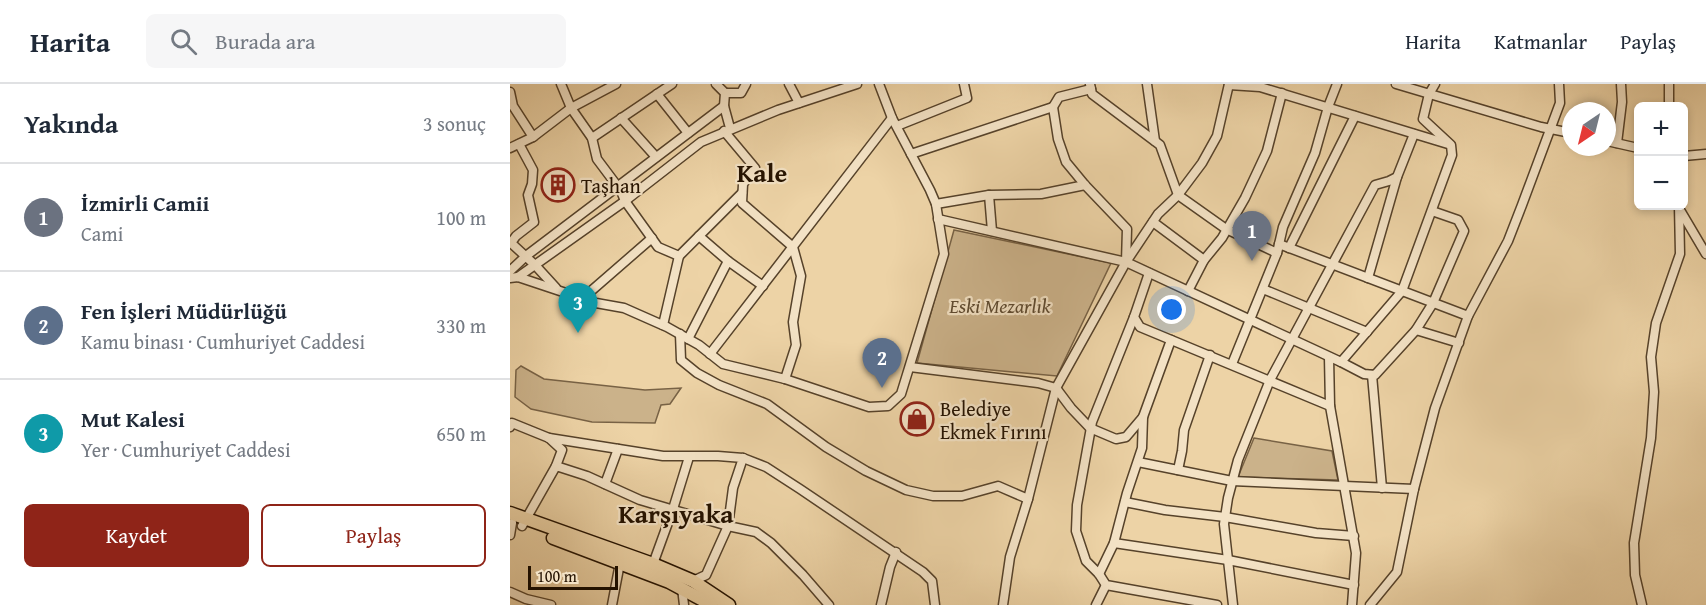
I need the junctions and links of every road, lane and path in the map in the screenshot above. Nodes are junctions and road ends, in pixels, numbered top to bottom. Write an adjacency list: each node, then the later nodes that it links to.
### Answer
1 (561, 84): 28 (street)
2 (616, 84): 28 (street)
3 (672, 84): 22 (street)
4 (716, 84): 20 (street)
5 (746, 84): 20 (street)
6 (789, 84): 25 (street)
7 (857, 84): 25 (street)
8 (879, 84): 32 (street)
9 (964, 84): 32 (street)
10 (1147, 84): 40 (street)
11 (1337, 84): 29 (street)
12 (1396, 84): 23 (street)
13 (1436, 84): 23 (street)
14 (1559, 84): 33 (street)
15 (1621, 84): 41 (street)
16 (1669, 84): 24 (street)
17 (1229, 85): 21 (street); 55 (street)
18 (1091, 87): 27 (street); 40 (street)
19 (510, 92): 38 (street)
20 (725, 93): 26 (street)
21 (1282, 93): 29 (street); 63 (street)
22 (657, 94): 31 (street); 36 (street)
23 (1429, 94): 33 (street); 43 (street)
24 (1669, 102)
25 (799, 103): 34 (street)
26 (724, 106): 34 (street); 36 (street)
27 (1053, 107): 46 (street); 51 (street)
28 (571, 108): 38 (street); 39 (street)
29 (1328, 108): 30 (street); 69 (street)
30 (1355, 116): 37 (street); 70 (street)
31 (621, 118): 39 (street); 49 (street)
32 (895, 122): 46 (street); 68 (street)
33 (1550, 128): 35 (street); 90 (street)
34 (727, 130): 53 (street); 56 (street)
35 (1562, 131)
36 (688, 133): 49 (street)
37 (1414, 134): 43 (street); 50 (street)
38 (533, 137): 42 (street)
39 (592, 138): 52 (street)
40 (1155, 141): 55 (street)
41 (1617, 143): 44 (street)
42 (519, 144): 45 (street); 67 (street)
43 (1451, 145): 60 (street)
44 (1634, 147)
45 (510, 148)
46 (911, 154): 57 (street)
47 (1706, 154): 48 (street)
48 (1688, 156)
49 (656, 157): 52 (street)
50 (1397, 177): 77 (street); 81 (street)
51 (1085, 185): 54 (street); 76 (street)
52 (618, 186): 56 (street); 72 (street)
53 (742, 193): 65 (street); 68 (street)
54 (989, 195): 57 (street); 64 (street)
55 (1178, 195): 62 (street); 63 (street)
56 (625, 201): 66 (street); 78 (street)
57 (936, 204): 61 (street)
58 (1679, 210): 157 (street)
59 (1681, 210): 71 (street)
60 (1432, 211): 86 (street); 88 (street)
61 (938, 219): 64 (street); 105 (street)
62 (1153, 222): 74 (street); 76 (street)
63 (1226, 229): 69 (street); 74 (street)
64 (992, 231): 76 (street)
65 (699, 236): 73 (street); 75 (street)
66 (652, 238): 73 (street); 87 (street)
67 (510, 243): 72 (street)
68 (793, 248): 82 (street); 107 (street)
69 (1278, 248): 70 (street); 83 (street)
70 (1288, 248): 77 (street)
71 (1706, 254)
72 (525, 256): 78 (street); 80 (street)
73 (679, 256): 93 (street)
74 (1204, 260): 85 (street)
75 (728, 261): 82 (street); 96 (street)
76 (1126, 262): 79 (street); 109 (street)
77 (1332, 264): 81 (street); 89 (street)
78 (535, 265): 80 (street); 84 (street)
79 (1149, 273): 85 (street); 91 (street)
80 (513, 275): 84 (street)
81 (1368, 278): 86 (street)
82 (763, 286): 100 (street)
83 (1263, 289): 89 (street); 92 (street)
84 (559, 291): 87 (street)
85 (1188, 291): 92 (street)
86 (1402, 291): 88 (street); 95 (street)
87 (584, 298): 93 (street)
88 (1433, 303): 90 (street); 94 (street)
89 (1309, 307): 95 (street); 97 (street)
90 (1468, 316): 99 (street)
91 (1134, 317): 98 (street); 113 (street)
92 (1249, 320): 97 (street); 104 (street)
93 (663, 325): 96 (street)
94 (1416, 330): 99 (street); 106 (street)
95 (1367, 332): 103 (street)
96 (684, 336): 100 (street); 126 (street)
97 (1292, 339): 102 (street); 108 (street)
98 (1171, 340): 101 (street); 111 (street)
99 (1459, 343): 125 (street)
100 (710, 354): 107 (street)
101 (1210, 356): 104 (street); 120 (street)
102 (1329, 357): 103 (street); 110 (street)
103 (1341, 362): 106 (street)
104 (1232, 364): 108 (street)
105 (910, 367): 107 (street); 109 (street)
106 (1372, 375): 124 (street)
107 (785, 379)
108 (1269, 380): 110 (street); 121 (street)
109 (1056, 388): 113 (street); 126 (street)
110 (1330, 406): 123 (street)
111 (1143, 417): 113 (street); 118 (street)
112 (510, 427): 114 (street)
113 (1090, 428): 138 (street)
114 (549, 438): 115 (street); 119 (street)
115 (618, 448): 116 (street); 122 (street)
116 (689, 457): 117 (street); 128 (street)
117 (743, 458): 131 (street); 134 (street)
118 (1137, 462): 120 (street); 127 (street)
119 (556, 466): 122 (street); 130 (street)
120 (1178, 470): 121 (street)
121 (1232, 481): 123 (street); 129 (street)
122 (605, 484): 128 (street)
123 (1345, 486): 124 (street); 132 (street)
124 (1382, 488): 125 (street)
125 (1414, 489): 156 (street)
126 (1028, 499): 151 (street)
127 (1125, 502): 129 (street); 133 (street)
128 (673, 509): 131 (street); 137 (street)
129 (1225, 517): 132 (street); 135 (street)
130 (515, 523): 136 (highway); 137 (highway)
131 (728, 526): 139 (street); 148 (street)
132 (1354, 536): 141 (street)
133 (1114, 543): 135 (street); 138 (street)
134 (896, 552): 149 (street); 150 (street)
135 (1228, 560): 141 (street); 154 (street)
136 (620, 563): 139 (highway); 144 (street)
137 (653, 564): 139 (highway)
138 (1099, 574): 140 (street)
139 (687, 585): 145 (street); 146 (highway); 147 (highway)
140 (1106, 585): 152 (street); 153 (street)
141 (1354, 585): 155 (street)
142 (510, 592): 143 (street)
143 (551, 605)
144 (612, 605)
145 (684, 605)
146 (712, 605)
147 (729, 605)
148 (829, 605)
149 (881, 605)
150 (935, 605)
151 (1003, 605)
152 (1096, 605)
153 (1217, 605)
154 (1233, 605)
155 (1352, 605)
156 (1370, 605)
157 (1642, 605)

